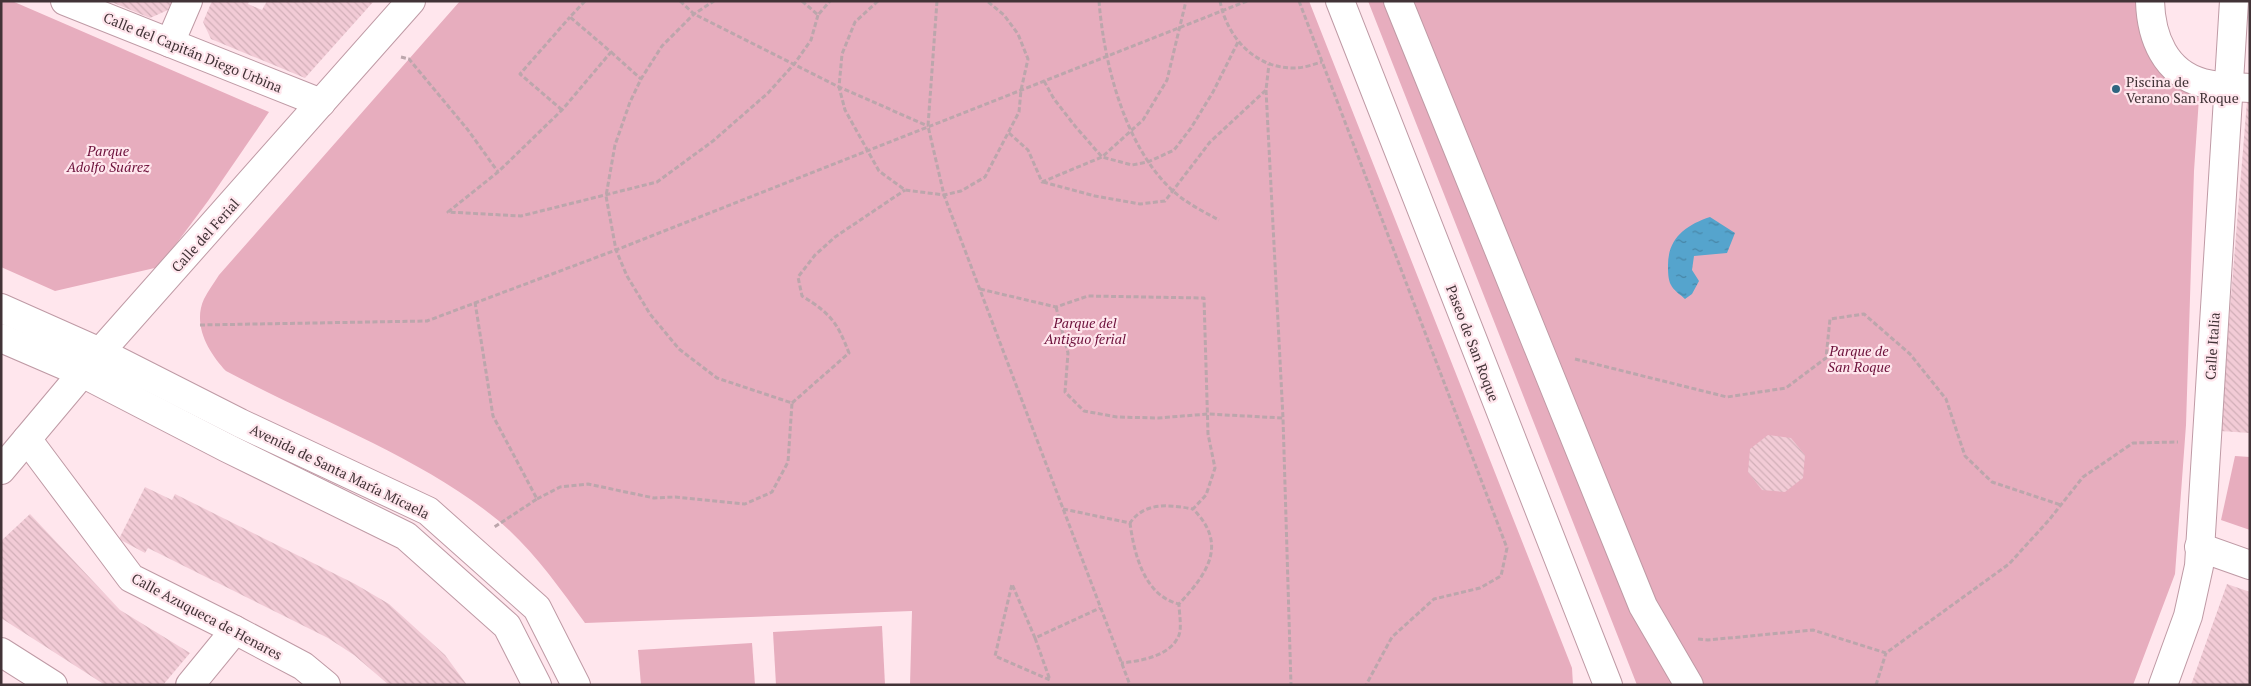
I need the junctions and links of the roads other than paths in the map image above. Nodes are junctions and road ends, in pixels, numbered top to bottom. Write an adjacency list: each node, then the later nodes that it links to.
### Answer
1 (64, 1): 8 (street, Calle del Capitán Diego Urbina)
2 (188, 1): 8 (street)
3 (411, 1): 10 (street, Calle del Ferial)
4 (1340, 1): 26 (street, Paseo de San Roque)
5 (1398, 1): 27 (street)
6 (2150, 1): 9 (street)
7 (2234, 1): 9 (street, Calle Italia)
8 (170, 43): 10 (street, Calle del Capitán Diego Urbina)
9 (2239, 88): 17 (street, Calle Italia)
10 (321, 103): 13 (street, Calle del Ferial)
11 (1, 308): 13 (street, Avenida de Santa María Micaela)
12 (1, 338): 14 (street)
13 (100, 352): 14 (street, Calle del Ferial); 25 (street, Avenida de Santa María Micaela)
14 (82, 373): 15 (street, Calle del Ferial); 24 (street)
15 (27, 439): 16 (street, Calle del Ferial); 19 (street, Calle Azuqueca de Henares)
16 (1, 470)
17 (2199, 547): 18 (street); 28 (street, Calle Italia)
18 (2250, 565)
19 (235, 630): 22 (street); 23 (street, Calle Azuqueca de Henares)
20 (1, 652): 21 (street)
21 (53, 685)
22 (190, 685)
23 (326, 685)
24 (537, 685)
25 (576, 685)
26 (1608, 685)
27 (1689, 685)
28 (2163, 685)

